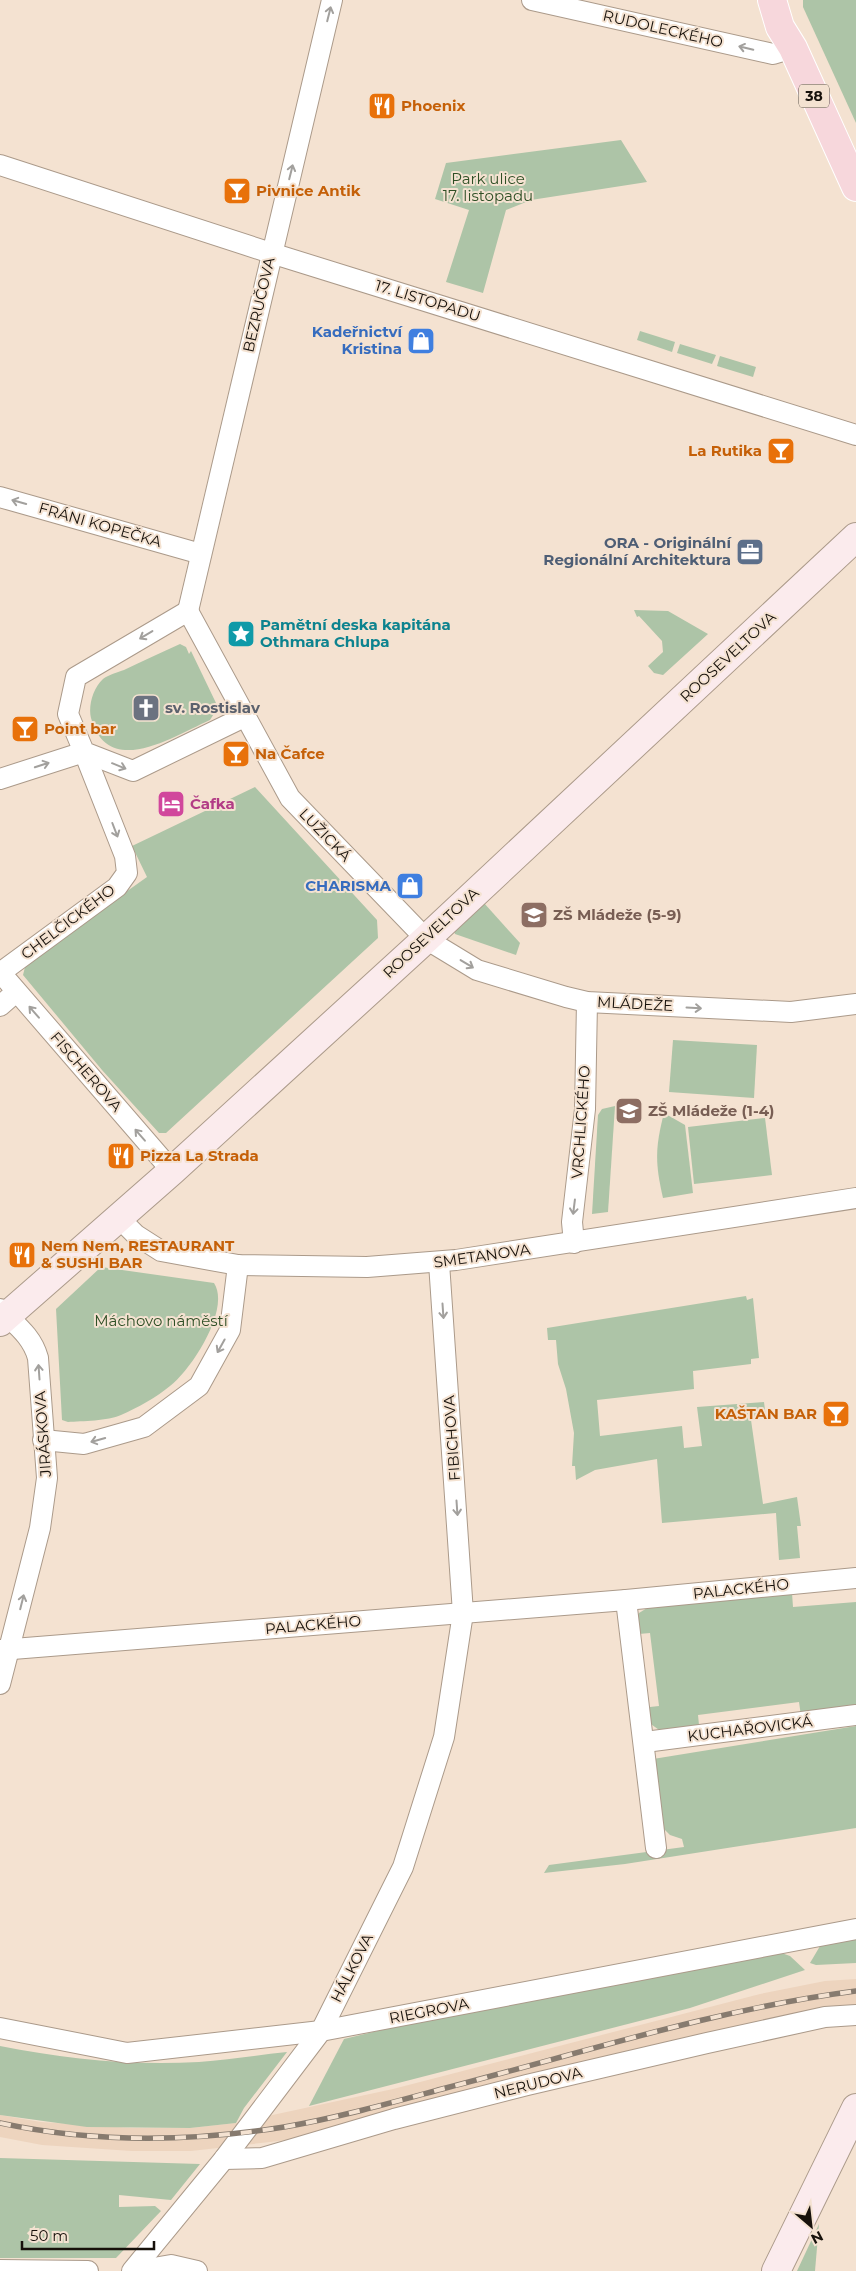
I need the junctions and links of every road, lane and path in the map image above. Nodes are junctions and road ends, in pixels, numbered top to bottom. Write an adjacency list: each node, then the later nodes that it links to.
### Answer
1 (332, 0): 8 (street, BEZRUČOVA, one-way to 1)
2 (532, 0): 5 (street, RUDOLECKÉHO, one-way to 2)
3 (772, 0): 5 (main road, 38)
4 (788, 0): 5 (main road, 38)
5 (794, 48): 7 (main road, 38)
6 (0, 165): 8 (street, 17. LISTOPADU)
7 (856, 187)
8 (272, 253): 9 (street, 17. LISTOPADU); 12 (street, BEZRUČOVA)
9 (856, 435)
10 (0, 497): 12 (street, FRÁNI KOPEČKA, one-way to 10)
11 (856, 537): 17 (main road, ROOSEVELTOVA)
12 (201, 554): 13 (street, BEZRUČOVA)
13 (188, 611): 14 (street, LUŽICKÁ); 15 (street, CHELČICKÉHO, one-way to 15)
14 (246, 716): 15 (street, one-way to 14); 17 (street, LUŽICKÁ)
15 (84, 752): 16 (street, one-way to 15); 18 (street, CHELČICKÉHO, one-way to 18)
16 (0, 779)
17 (426, 939): 20 (street, MLÁDEŽE, one-way to 20); 23 (main road, ROOSEVELTOVA)
18 (0, 972): 19 (street, FISCHEROVA)
19 (16, 992): 22 (street); 23 (street, FISCHEROVA, one-way to 19)
20 (587, 1002): 21 (street, MLÁDEŽE, one-way to 21); 26 (street, VRCHLICKÉHO, one-way to 26)
21 (856, 1004)
22 (0, 1006)
23 (172, 1171): 25 (main road, ROOSEVELTOVA)
24 (856, 1198): 26 (street, SMETANOVA)
25 (118, 1217): 28 (street, SMETANOVA); 29 (main road, ROOSEVELTOVA)
26 (574, 1243): 27 (street, SMETANOVA)
27 (439, 1262): 28 (street, SMETANOVA); 33 (street, FIBICHOVA, one-way to 33)
28 (238, 1265): 30 (street, one-way to 30)
29 (2, 1316): 30 (street, JIRÁSKOVA, one-way to 29)
30 (43, 1440): 34 (street, JIRÁSKOVA, one-way to 30)
31 (856, 1578): 32 (street, PALACKÉHO)
32 (626, 1600): 33 (street, PALACKÉHO); 37 (street)
33 (463, 1613): 34 (street, PALACKÉHO); 42 (street, HÁLKOVA)
34 (5, 1649): 35 (street, JIRÁSKOVA)
35 (0, 1684)
36 (856, 1715): 37 (street, KUCHAŘOVICKÁ)
37 (645, 1742): 38 (street)
38 (656, 1848)
39 (856, 1929): 42 (street, RIEGROVA)
40 (856, 2015): 44 (street, NERUDOVA)
41 (0, 2028): 42 (street, RIEGROVA)
42 (321, 2031): 44 (street, HÁLKOVA)
43 (856, 2108): 49 (main road)
44 (224, 2158): 47 (street, HÁLKOVA)
45 (0, 2270): 46 (street)
46 (88, 2271)
47 (134, 2271): 48 (street)
48 (197, 2271)
49 (776, 2271)

